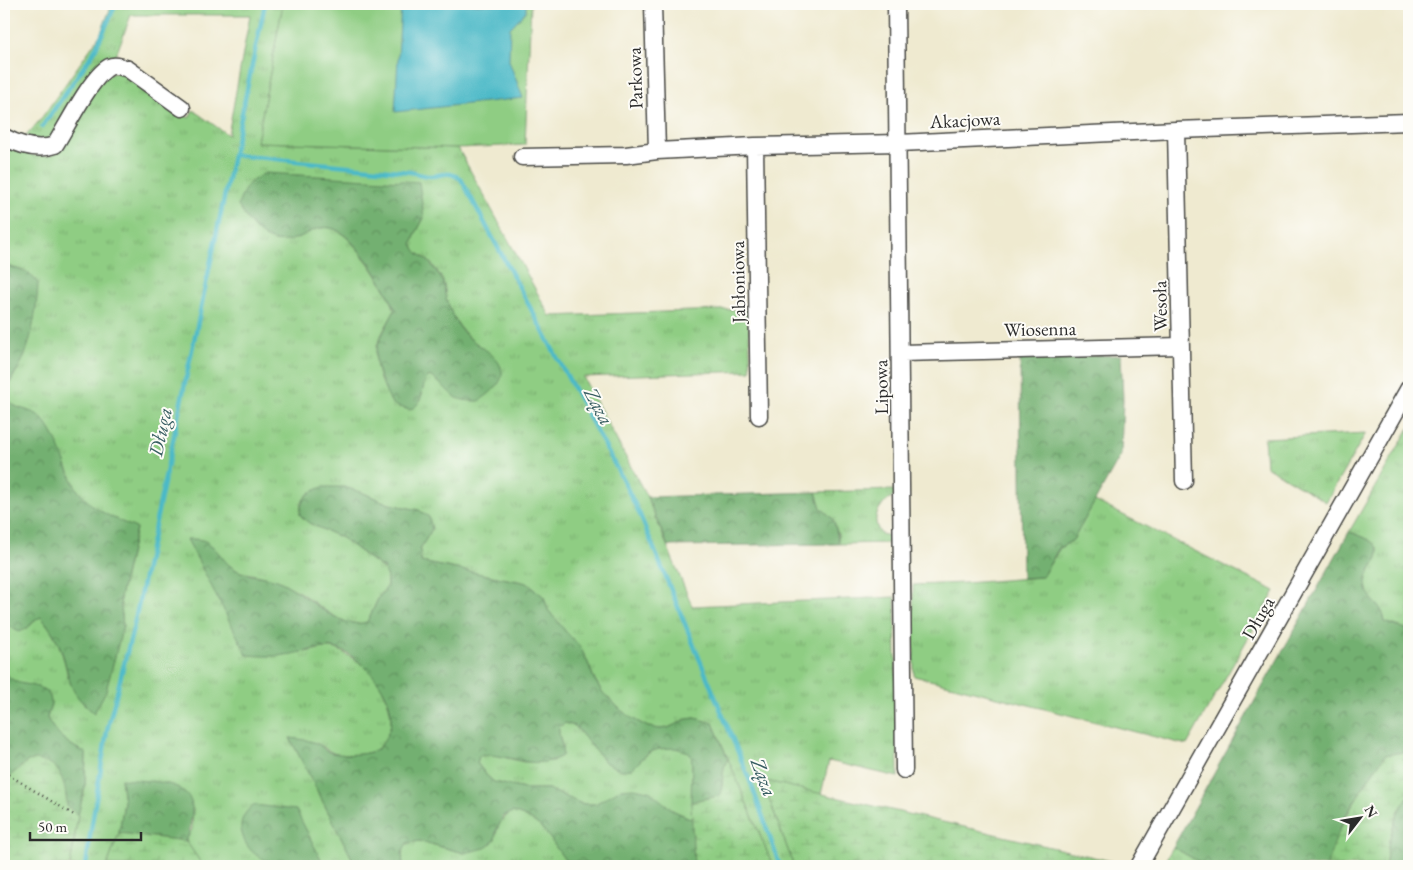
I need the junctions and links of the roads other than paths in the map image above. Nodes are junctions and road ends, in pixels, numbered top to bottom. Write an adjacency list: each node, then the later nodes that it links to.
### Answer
1 (653, 4): 9 (street, Parkowa)
2 (896, 4): 7 (street, Lipowa)
3 (182, 108): 6 (street)
4 (1409, 122): 5 (street, Akacjowa)
5 (1176, 130): 7 (street, Akacjowa); 11 (street, Wesoła)
6 (4, 137)
7 (899, 143): 8 (street, Akacjowa); 12 (street, Lipowa)
8 (755, 146): 9 (street, Akacjowa); 14 (street, Jabłoniowa)
9 (657, 151): 10 (street, Akacjowa)
10 (522, 158)
11 (1181, 346): 12 (street, Wiosenna); 15 (street, Wesoła)
12 (901, 353): 16 (street, Lipowa)
13 (1409, 388): 17 (street, Długa)
14 (759, 416)
15 (1184, 482)
16 (904, 770)
17 (1139, 866)

